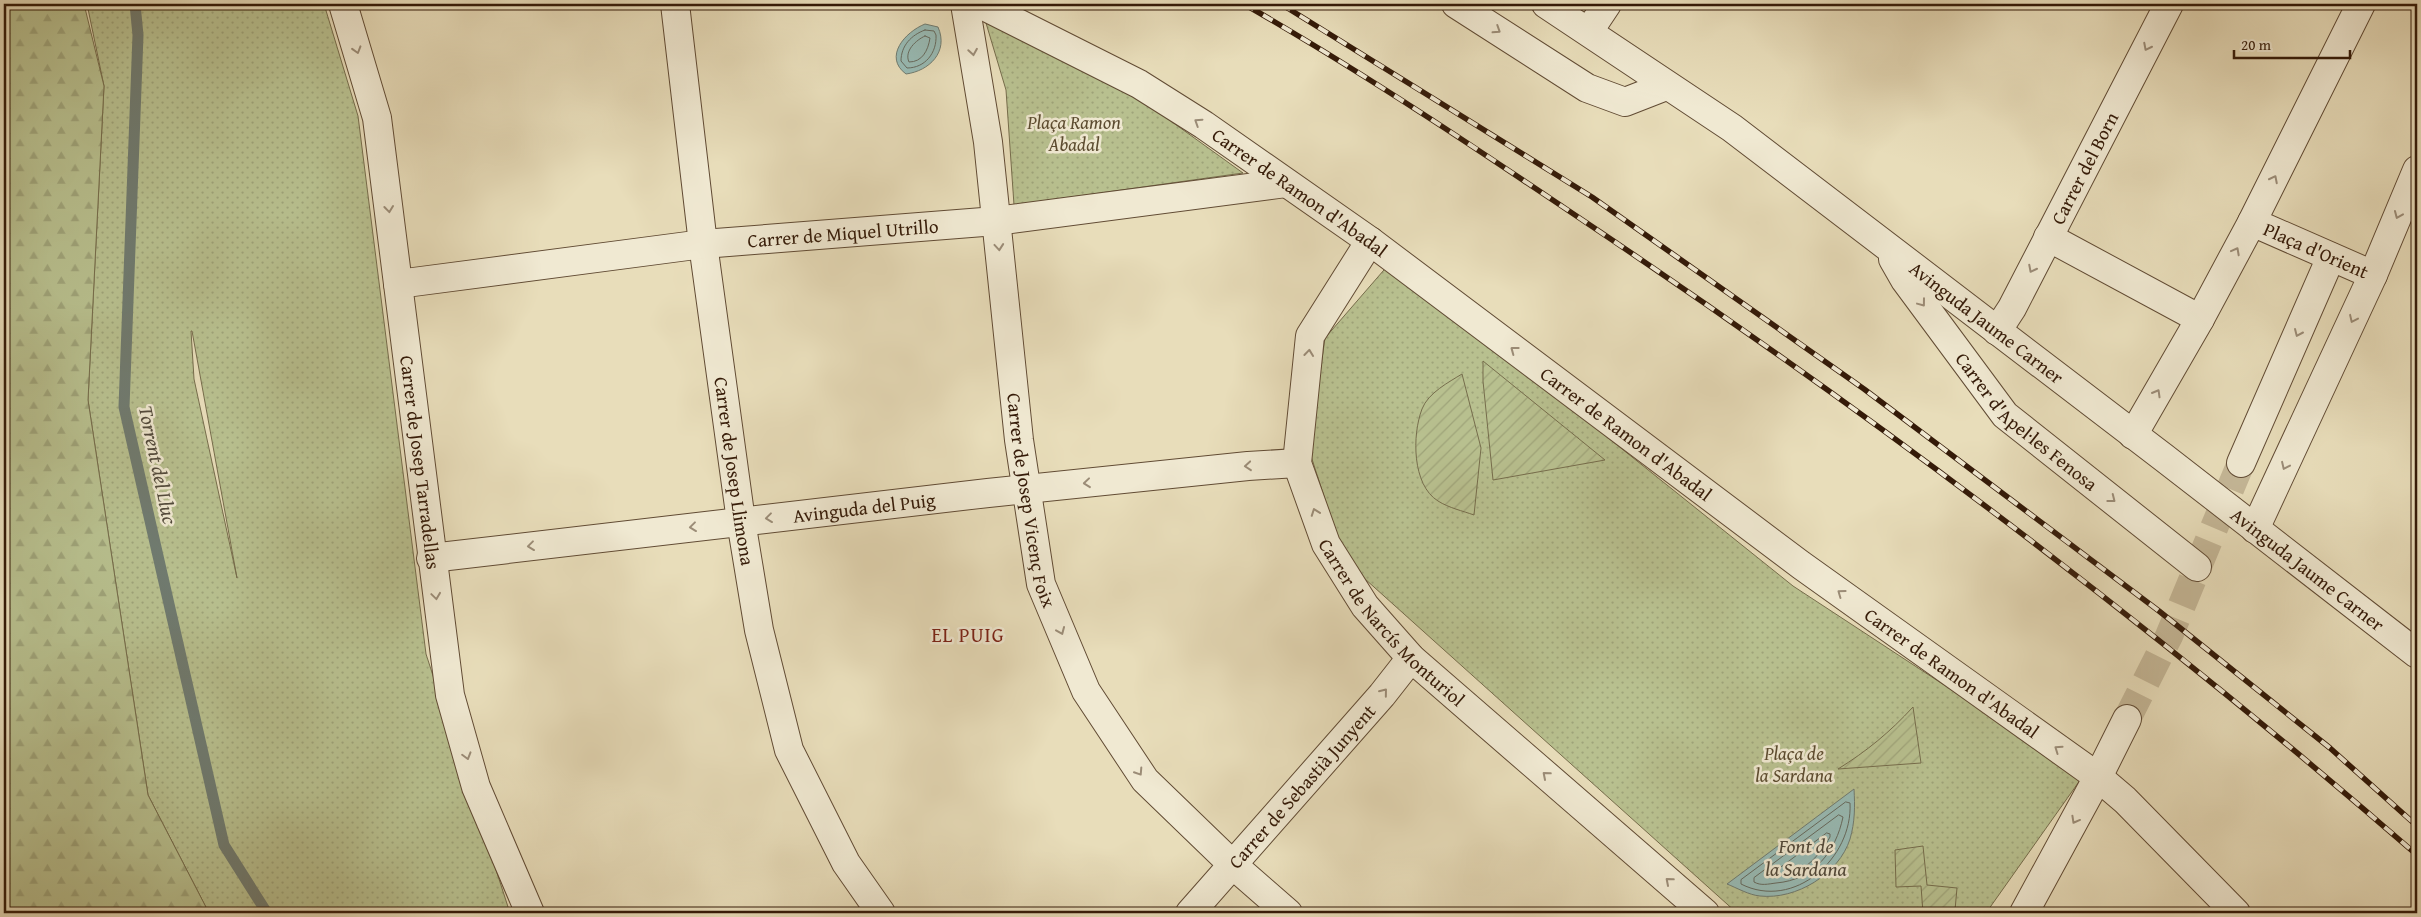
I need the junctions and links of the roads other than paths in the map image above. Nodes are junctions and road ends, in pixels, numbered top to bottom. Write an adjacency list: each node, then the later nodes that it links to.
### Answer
1 (343, 4): 22 (street, Carrer de Josep Tarradellas, one-way to 22)
2 (676, 4): 18 (street, Carrer de Josep Llimona)
3 (965, 4): 14 (street, Carrer de Josep Vicenç Foix, one-way to 14)
4 (980, 4): 13 (street, Carrer de Ramon d'Abadal, one-way to 4)
5 (1456, 4): 11 (street, one-way to 11)
6 (1546, 4): 10 (street, Avinguda Jaume Carner)
7 (1608, 4): 10 (street)
8 (2169, 4): 16 (street, Carrer del Born, one-way to 16)
9 (2361, 4): 15 (street, one-way to 9)
10 (1589, 31): 11 (street, Avinguda Jaume Carner)
11 (1666, 86): 19 (street, Avinguda Jaume Carner)
12 (2417, 170): 21 (street, one-way to 21)
13 (1286, 183): 14 (street, Carrer de Miquel Utrillo); 17 (street, Carrer de Ramon d'Abadal)
14 (996, 221): 18 (street, Carrer de Miquel Utrillo); 28 (street, Carrer de Josep Vicenç Foix, one-way to 28)
15 (2252, 222): 20 (street, Plaça d'Orient); 23 (street, Plaça d'Orient, one-way to 15)
16 (2048, 237): 23 (street); 24 (street, Carrer del Born, one-way to 24)
17 (1370, 241): 26 (street, Carrer de Narcís Monturiol, one-way to 17); 36 (street, Carrer de Ramon d'Abadal, one-way to 17)
18 (703, 244): 22 (street, Carrer de Miquel Utrillo); 29 (street, Carrer de Josep Llimona)
19 (1887, 247): 24 (street, Avinguda Jaume Carner); 32 (street, Carrer d'Apel·les Fenosa, one-way to 32)
20 (2331, 256): 21 (street, Plaça d'Orient); 27 (street, one-way to 27)
21 (2373, 275): 30 (street, Plaça d'Orient, one-way to 30)
22 (398, 284): 31 (street, Carrer de Josep Tarradellas)
23 (2200, 319): 25 (street, Plaça d'Orient, one-way to 23)
24 (1997, 331): 25 (street, Avinguda Jaume Carner)
25 (2133, 435): 30 (street, Avinguda Jaume Carner)
26 (1297, 463): 28 (street, Avinguda del Puig, one-way to 28); 34 (street, Carrer de Narcís Monturiol, one-way to 26)
27 (2241, 463)
28 (1027, 489): 29 (street, Avinguda del Puig, one-way to 29); 37 (street, Carrer de Josep Vicenç Foix, one-way to 37)
29 (741, 521): 31 (street, Avinguda del Puig, one-way to 31); 39 (street, Carrer de Josep Llimona)
30 (2255, 530): 33 (street, Avinguda Jaume Carner)
31 (431, 558): 38 (street, Carrer de Josep Tarradellas, one-way to 38)
32 (2197, 567)
33 (2417, 654)
34 (1411, 658): 37 (street, Carrer de Sebastià Junyent, one-way to 34); 42 (street, Carrer de Narcís Monturiol, one-way to 34)
35 (2126, 719): 36 (street)
36 (2098, 777): 43 (street, one-way to 43); 44 (street, Carrer de Ramon d'Abadal)
37 (1233, 865): 40 (street, Carrer de Sebastià Junyent); 41 (street, Carrer de Josep Vicenç Foix)
38 (530, 913)
39 (881, 913)
40 (1190, 913)
41 (1288, 913)
42 (1705, 913)
43 (2024, 913)
44 (2236, 913)

